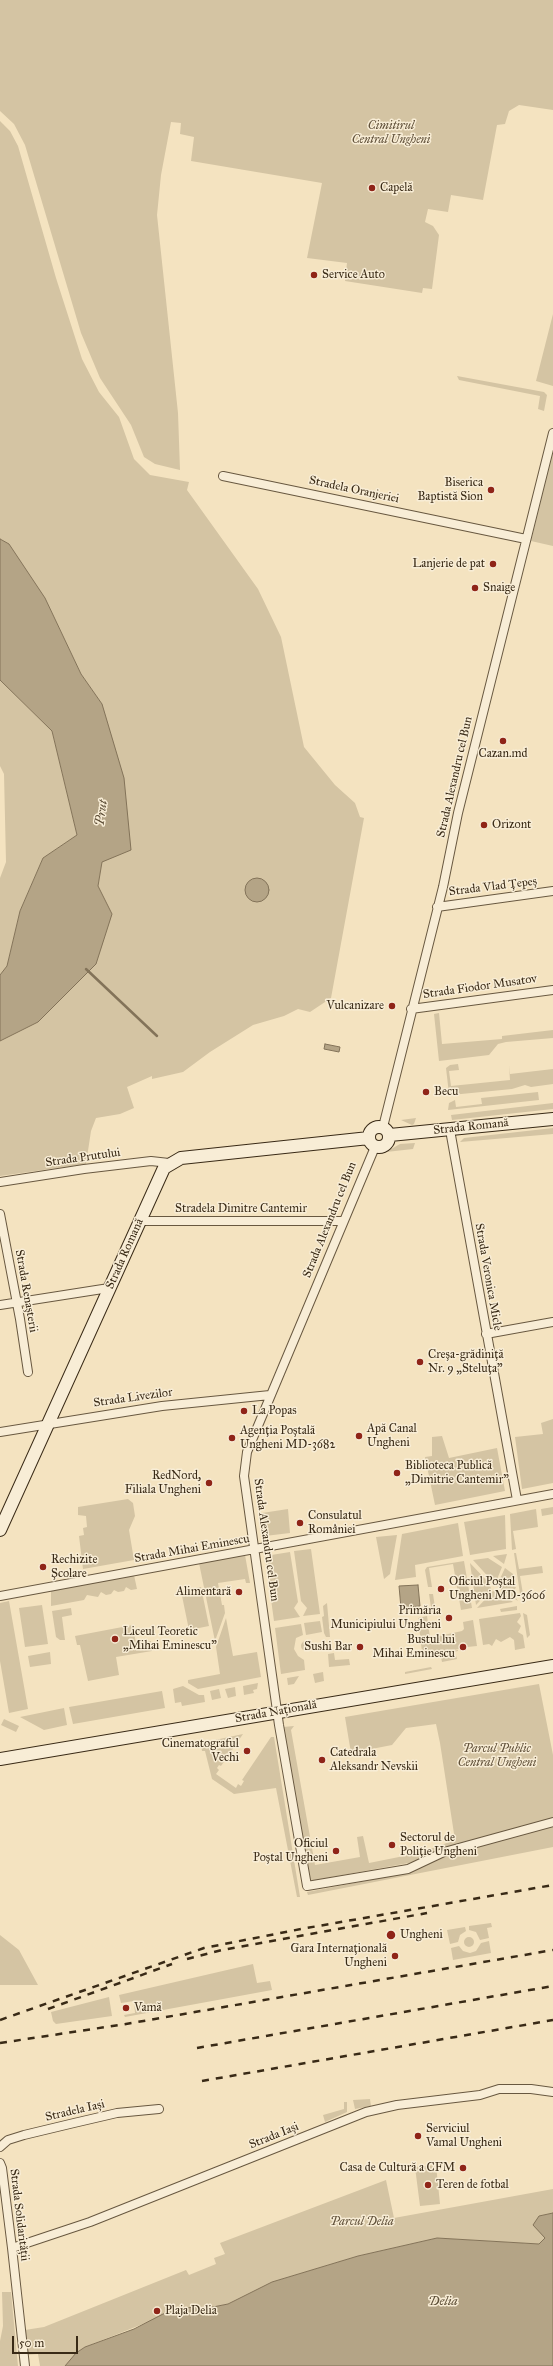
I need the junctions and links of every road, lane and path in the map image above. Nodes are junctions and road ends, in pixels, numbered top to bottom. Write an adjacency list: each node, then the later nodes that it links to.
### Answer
1 (553, 433): 3 (street, Strada Alexandru cel Bun)
2 (223, 476): 3 (street, Stradela Oranjeriei)
3 (526, 539): 5 (street, Strada Alexandru cel Bun)
4 (553, 891): 5 (street, Strada Vlad Ţepeș)
5 (437, 907): 7 (street, Strada Alexandru cel Bun)
6 (553, 990): 7 (street, Strada Fiodor Musatov)
7 (411, 1009): 10 (street, Strada Alexandru cel Bun)
8 (553, 1119): 9 (main road, Strada Romană)
9 (450, 1130): 10 (main road, Strada Romană); 21 (street, Strada Veronica Micle)
10 (386, 1131): 11 (main road); 11 (main road)
11 (372, 1142): 12 (main road); 16 (street, Strada Alexandru cel Bun)
12 (169, 1163): 13 (street, Strada Prutului); 15 (main road, Strada Romană)
13 (0, 1182)
14 (0, 1214): 18 (street, Strada Renașterii)
15 (139, 1221): 16 (street, Stradela Dimitre Cantemir); 17 (main road, Strada Romană)
16 (343, 1221): 23 (street, Strada Alexandru cel Bun)
17 (109, 1288): 18 (street); 24 (main road, Strada Romană)
18 (17, 1302): 19 (street); 22 (street, Strada Renașterii)
19 (0, 1305)
20 (553, 1322): 21 (street)
21 (486, 1334): 27 (street, Strada Veronica Micle)
22 (28, 1372)
23 (270, 1395): 24 (street, Strada Livezilor); 29 (street, Strada Alexandru cel Bun)
24 (48, 1424): 25 (street, Strada Livezilor); 28 (main road, Strada Romană)
25 (0, 1432)
26 (553, 1494): 27 (street, Strada Mihai Eminescu)
27 (516, 1500): 29 (street, Strada Mihai Eminescu)
28 (0, 1530)
29 (254, 1550): 30 (street, Strada Mihai Eminescu); 32 (street, Strada Alexandru cel Bun)
30 (0, 1596)
31 (553, 1666): 32 (main road, Strada Națională)
32 (277, 1712): 33 (main road, Strada Națională); 34 (street, Strada Alexandru cel Bun)
33 (0, 1759)
34 (553, 1822)
35 (553, 2092): 39 (street, Strada Iași)
36 (159, 2108): 37 (street, Stradela Iași)
37 (0, 2147)
38 (0, 2163): 39 (street, Strada Solidarității)
39 (12, 2248): 40 (street, Strada Solidarității)
40 (25, 2366)

